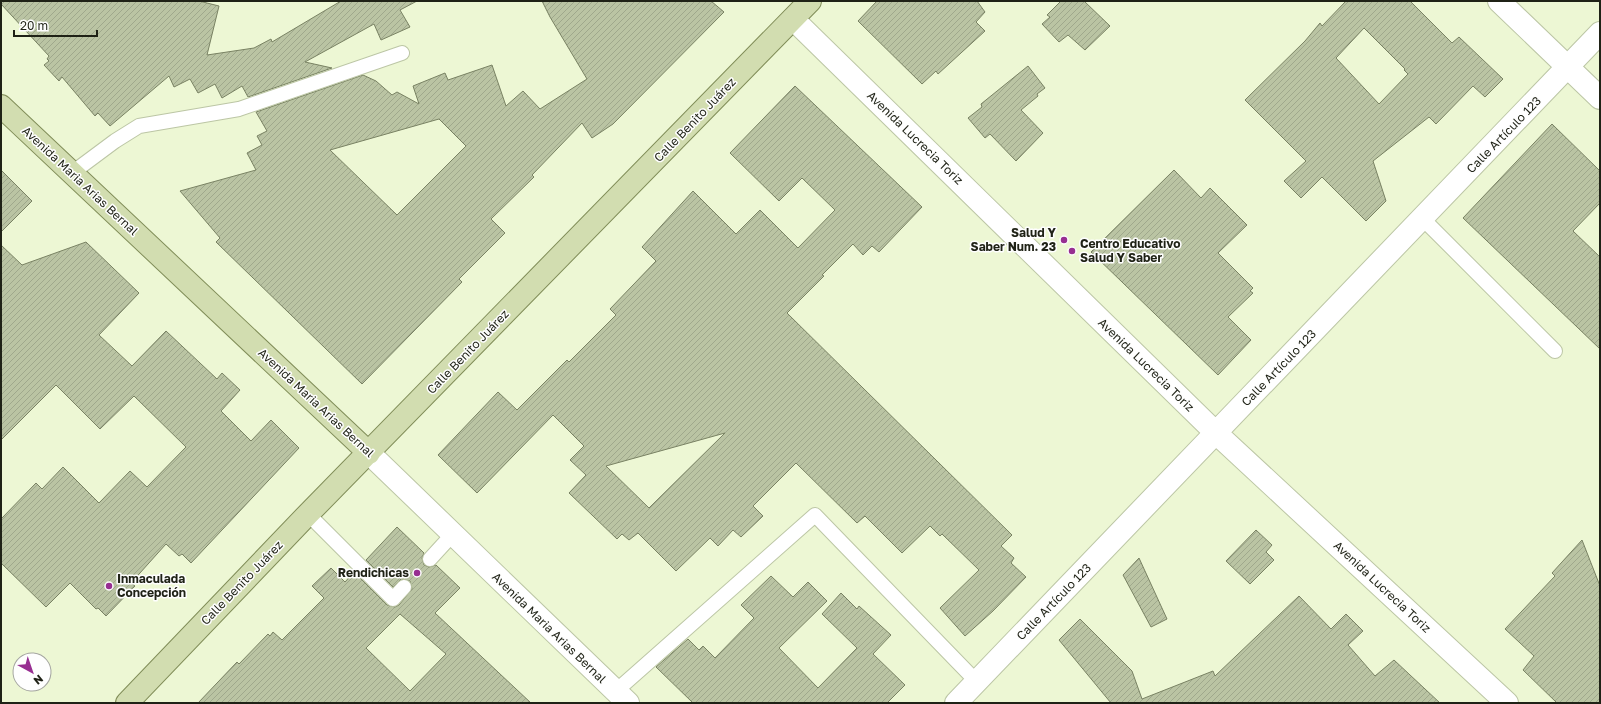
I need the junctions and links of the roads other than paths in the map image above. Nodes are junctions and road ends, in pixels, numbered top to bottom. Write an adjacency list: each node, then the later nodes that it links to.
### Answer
1 (810, 1): 3 (main road, Calle Benito Juárez)
2 (1499, 1): 6 (street)
3 (793, 19): 12 (street, Avenida Lucrecia Toriz); 13 (main road, Calle Benito Juárez)
4 (1600, 33): 6 (street, Calle Artículo 123)
5 (402, 53): 9 (lane)
6 (1569, 67): 7 (street); 10 (street, Calle Artículo 123)
7 (1600, 98)
8 (1, 106): 9 (main road, Avenida Maria Arias Bernal)
9 (72, 173): 13 (main road, Avenida Maria Arias Bernal)
10 (1423, 219): 11 (lane); 12 (street, Calle Artículo 123)
11 (1555, 351)
12 (1216, 433): 18 (street, Calle Artículo 123); 22 (street, Avenida Lucrecia Toriz)
13 (369, 454): 14 (main road, Calle Benito Juárez); 15 (street, Avenida Maria Arias Bernal)
14 (308, 514): 17 (lane); 20 (main road, Calle Benito Juárez)
15 (452, 535): 16 (lane); 19 (street, Avenida Maria Arias Bernal)
16 (430, 559)
17 (404, 587)
18 (977, 682): 19 (lane); 21 (street, Calle Artículo 123)
19 (622, 697)
20 (127, 703)
21 (956, 703)
22 (1506, 703)

